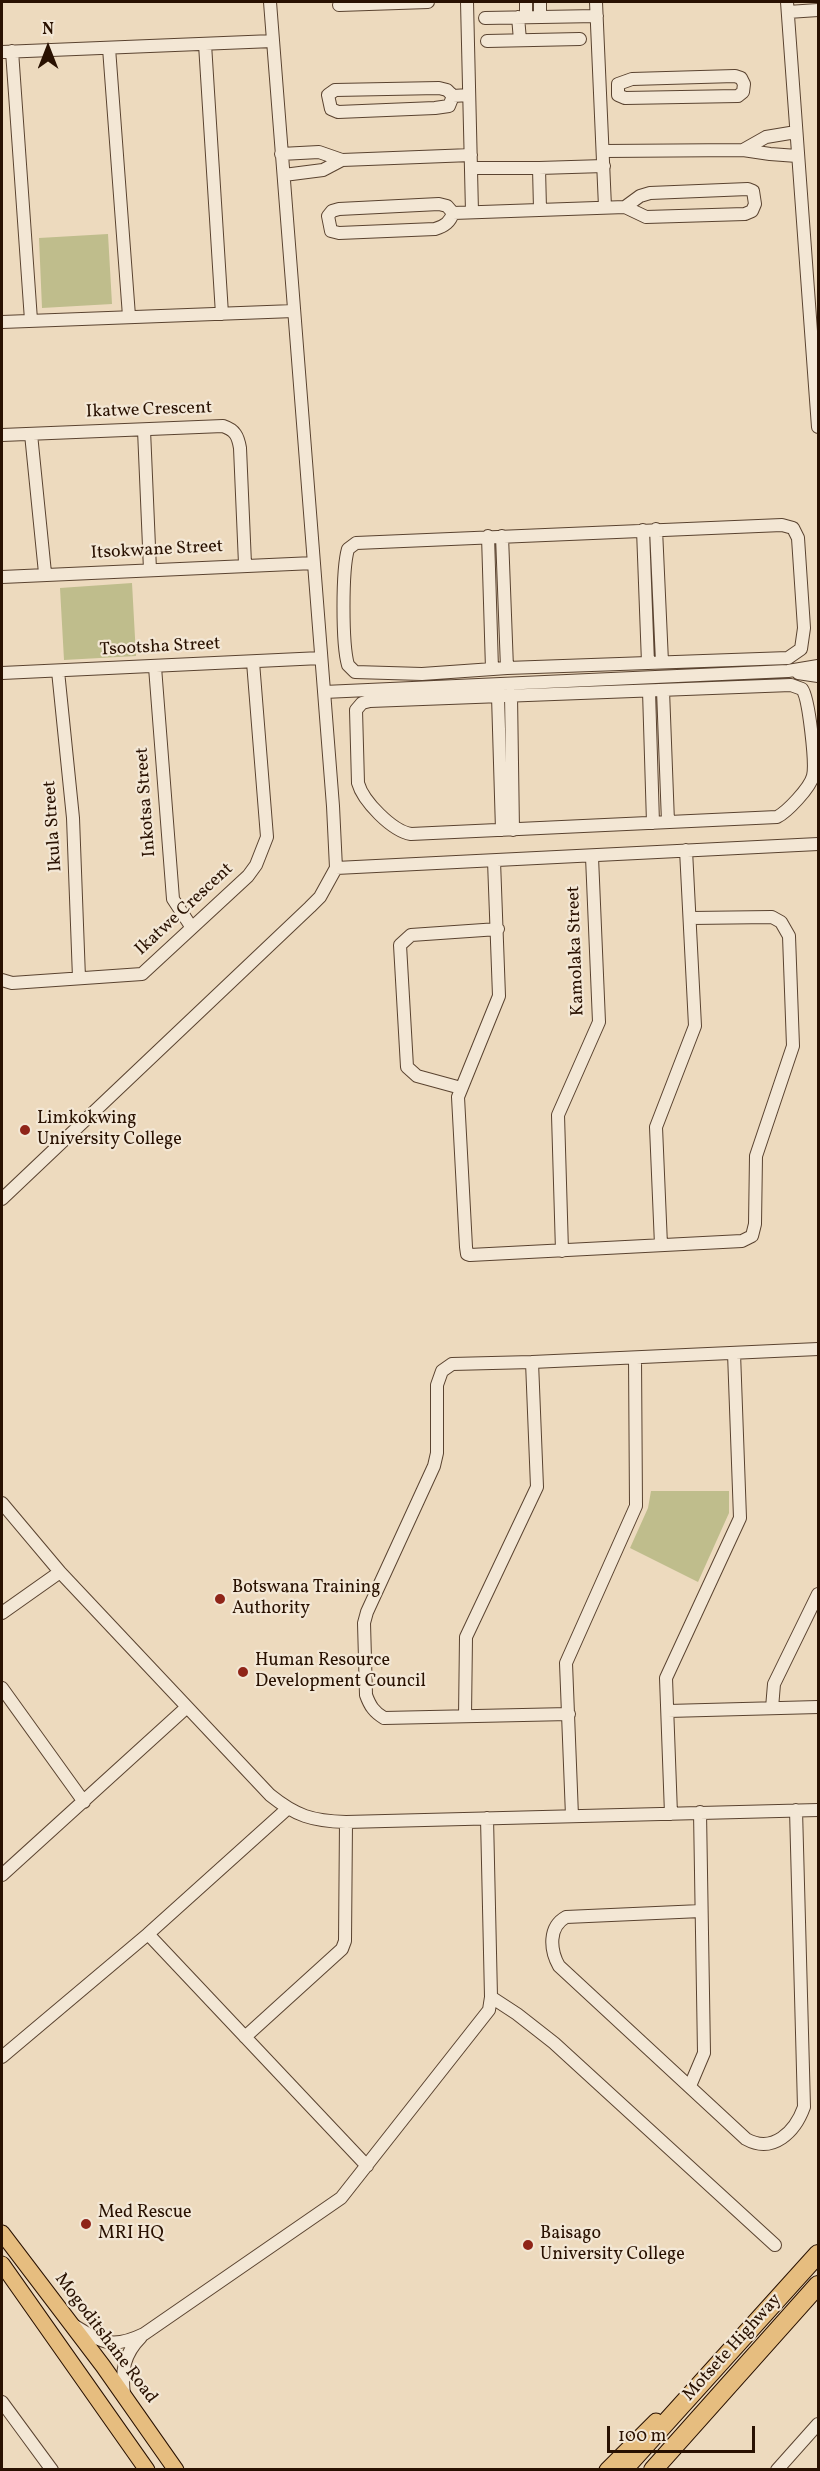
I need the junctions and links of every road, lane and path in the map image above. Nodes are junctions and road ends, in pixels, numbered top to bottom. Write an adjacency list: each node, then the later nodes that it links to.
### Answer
1 (270, 2): 22 (street)
2 (392, 2): 3 (street); 8 (street)
3 (428, 2)
4 (467, 2): 31 (street)
5 (526, 2): 12 (street)
6 (540, 2): 13 (street)
7 (596, 2): 11 (street)
8 (339, 5)
9 (787, 7): 10 (street); 35 (street)
10 (819, 10)
11 (597, 16): 14 (street); 30 (street)
12 (522, 17): 13 (street); 16 (street); 19 (street)
13 (544, 17): 14 (street); 20 (street)
14 (563, 17): 17 (street)
15 (485, 18): 16 (street)
16 (501, 18): 21 (street)
17 (562, 39): 18 (street); 20 (street)
18 (580, 39)
19 (520, 40): 20 (street); 21 (street)
20 (548, 40)
21 (501, 41): 23 (street)
22 (273, 42): 24 (street); 38 (street)
23 (487, 42)
24 (205, 44): 25 (street); 52 (street)
25 (109, 48): 26 (street); 53 (street)
26 (7, 51): 54 (street)
27 (683, 77): 29 (street); 33 (street); 33 (street)
28 (388, 89): 32 (street); 34 (street); 34 (street)
29 (616, 90): 30 (street); 33 (street)
30 (601, 91): 37 (street)
31 (469, 95): 32 (street); 39 (street)
32 (453, 96): 34 (street)
33 (684, 97)
34 (389, 109)
35 (796, 132): 36 (street); 40 (street)
36 (743, 150): 37 (street); 40 (street)
37 (604, 151): 42 (street)
38 (281, 154): 41 (street); 45 (street)
39 (471, 155): 41 (street); 43 (street)
40 (797, 156): 56 (street)
41 (342, 160): 45 (street)
42 (604, 166): 44 (street); 46 (street)
43 (472, 168): 44 (street); 49 (street)
44 (539, 168): 48 (street)
45 (284, 175): 51 (street)
46 (605, 207): 47 (street); 48 (street)
47 (625, 207): 47 (street)
48 (540, 208): 49 (street)
49 (472, 212): 50 (street)
50 (453, 213): 50 (street)
51 (294, 311): 52 (street); 65 (street)
52 (222, 314): 53 (street)
53 (129, 316): 54 (street)
54 (31, 320): 55 (street)
55 (2, 321)
56 (815, 340): 57 (street)
57 (819, 427)
58 (144, 430): 59 (street, Ikatwe Crescent); 66 (street, Ikatwe Crescent); 67 (street)
59 (31, 434): 60 (street, Ikatwe Crescent); 68 (street)
60 (2, 435)
61 (656, 529): 62 (street); 71 (street); 73 (street)
62 (643, 530): 64 (street); 74 (street)
63 (488, 536): 64 (street); 79 (street); 83 (street)
64 (502, 536): 78 (street)
65 (314, 563): 66 (street, Itsokwane Street); 70 (street)
66 (245, 564): 67 (street, Itsokwane Street)
67 (150, 570): 68 (street, Itsokwane Street)
68 (45, 573): 69 (street, Itsokwane Street)
69 (2, 577)
70 (321, 658): 72 (street, Tsootsha Street); 89 (street)
71 (733, 660): 73 (street); 85 (street)
72 (253, 662): 77 (street, Tsootsha Street); 103 (street, Ikatwe Crescent)
73 (662, 662): 74 (street)
74 (648, 663): 75 (street)
75 (578, 666): 78 (street); 86 (street)
76 (819, 666): 81 (street)
77 (155, 667): 80 (street, Tsootsha Street); 103 (street, Inkotsa Street)
78 (507, 668): 79 (street)
79 (492, 669): 83 (street)
80 (58, 671): 82 (street, Tsootsha Street); 105 (street, Ikula Street)
81 (788, 671): 84 (street); 85 (street)
82 (2, 673)
83 (422, 674): 90 (street)
84 (819, 676)
85 (735, 680): 86 (street); 87 (street); 92 (street)
86 (580, 686): 88 (street); 90 (street); 91 (street)
87 (663, 690): 88 (street); 92 (street)
88 (649, 691): 93 (street)
89 (324, 692): 90 (street); 101 (street)
90 (423, 693): 91 (street); 94 (street)
91 (505, 695): 94 (street)
92 (669, 822): 93 (street)
93 (653, 823): 94 (street)
94 (507, 830)
95 (819, 844): 96 (street)
96 (801, 845): 97 (street); 98 (street)
97 (686, 850): 99 (street); 102 (street)
98 (819, 853)
99 (592, 857): 100 (street); 110 (street, Kamolaka Street)
100 (494, 861): 101 (street); 104 (street)
101 (336, 868): 108 (street)
102 (691, 918): 109 (street); 109 (street)
103 (192, 928): 105 (street, Ikatwe Crescent)
104 (498, 929): 107 (street); 107 (street)
105 (80, 978): 106 (street, Ikatwe Crescent)
106 (2, 980)
107 (461, 1088): 110 (street)
108 (2, 1199)
109 (661, 1245): 110 (street)
110 (562, 1251)
111 (819, 1349): 112 (street)
112 (734, 1353): 113 (street); 123 (street)
113 (635, 1358): 114 (street); 124 (street)
114 (532, 1362): 125 (street); 125 (street)
115 (2, 1503): 116 (street)
116 (60, 1572): 118 (street); 120 (street)
117 (819, 1594): 122 (street)
118 (2, 1613)
119 (2, 1688): 126 (street)
120 (187, 1707): 126 (street); 127 (street)
121 (819, 1707): 122 (street)
122 (772, 1708): 123 (street)
123 (668, 1711): 131 (street)
124 (568, 1713): 125 (street); 132 (street)
125 (465, 1716)
126 (84, 1802): 135 (street)
127 (287, 1809): 134 (street); 137 (street)
128 (796, 1810): 129 (street); 130 (street); 141 (street)
129 (819, 1810)
130 (700, 1812): 131 (street); 136 (street)
131 (671, 1814): 132 (street)
132 (572, 1816): 133 (street)
133 (487, 1818): 134 (street); 138 (street)
134 (346, 1822): 139 (street)
135 (2, 1875)
136 (701, 1911): 141 (street); 141 (street)
137 (148, 1934): 139 (street); 140 (street)
138 (491, 1997): 142 (street); 144 (street)
139 (244, 2037): 142 (street)
140 (2, 2057)
141 (690, 2086)
142 (366, 2166): 149 (street)
143 (2, 2233): 148 (main road, Mogoditshane Road)
144 (775, 2245)
145 (819, 2254): 150 (highway, Motsete Highway)
146 (2, 2264): 156 (main road)
147 (819, 2285): 154 (highway, Motsete Highway)
148 (71, 2324): 149 (street); 151 (main road, Mogoditshane Road)
149 (144, 2334): 151 (street)
150 (742, 2338): 158 (main road); 159 (highway, Motsete Highway)
151 (123, 2394): 157 (main road, Mogoditshane Road)
152 (2, 2402): 155 (street)
153 (819, 2424): 160 (street)
154 (656, 2466)
155 (52, 2469)
156 (147, 2469)
157 (176, 2469)
158 (607, 2469)
159 (623, 2469)
160 (777, 2469)

